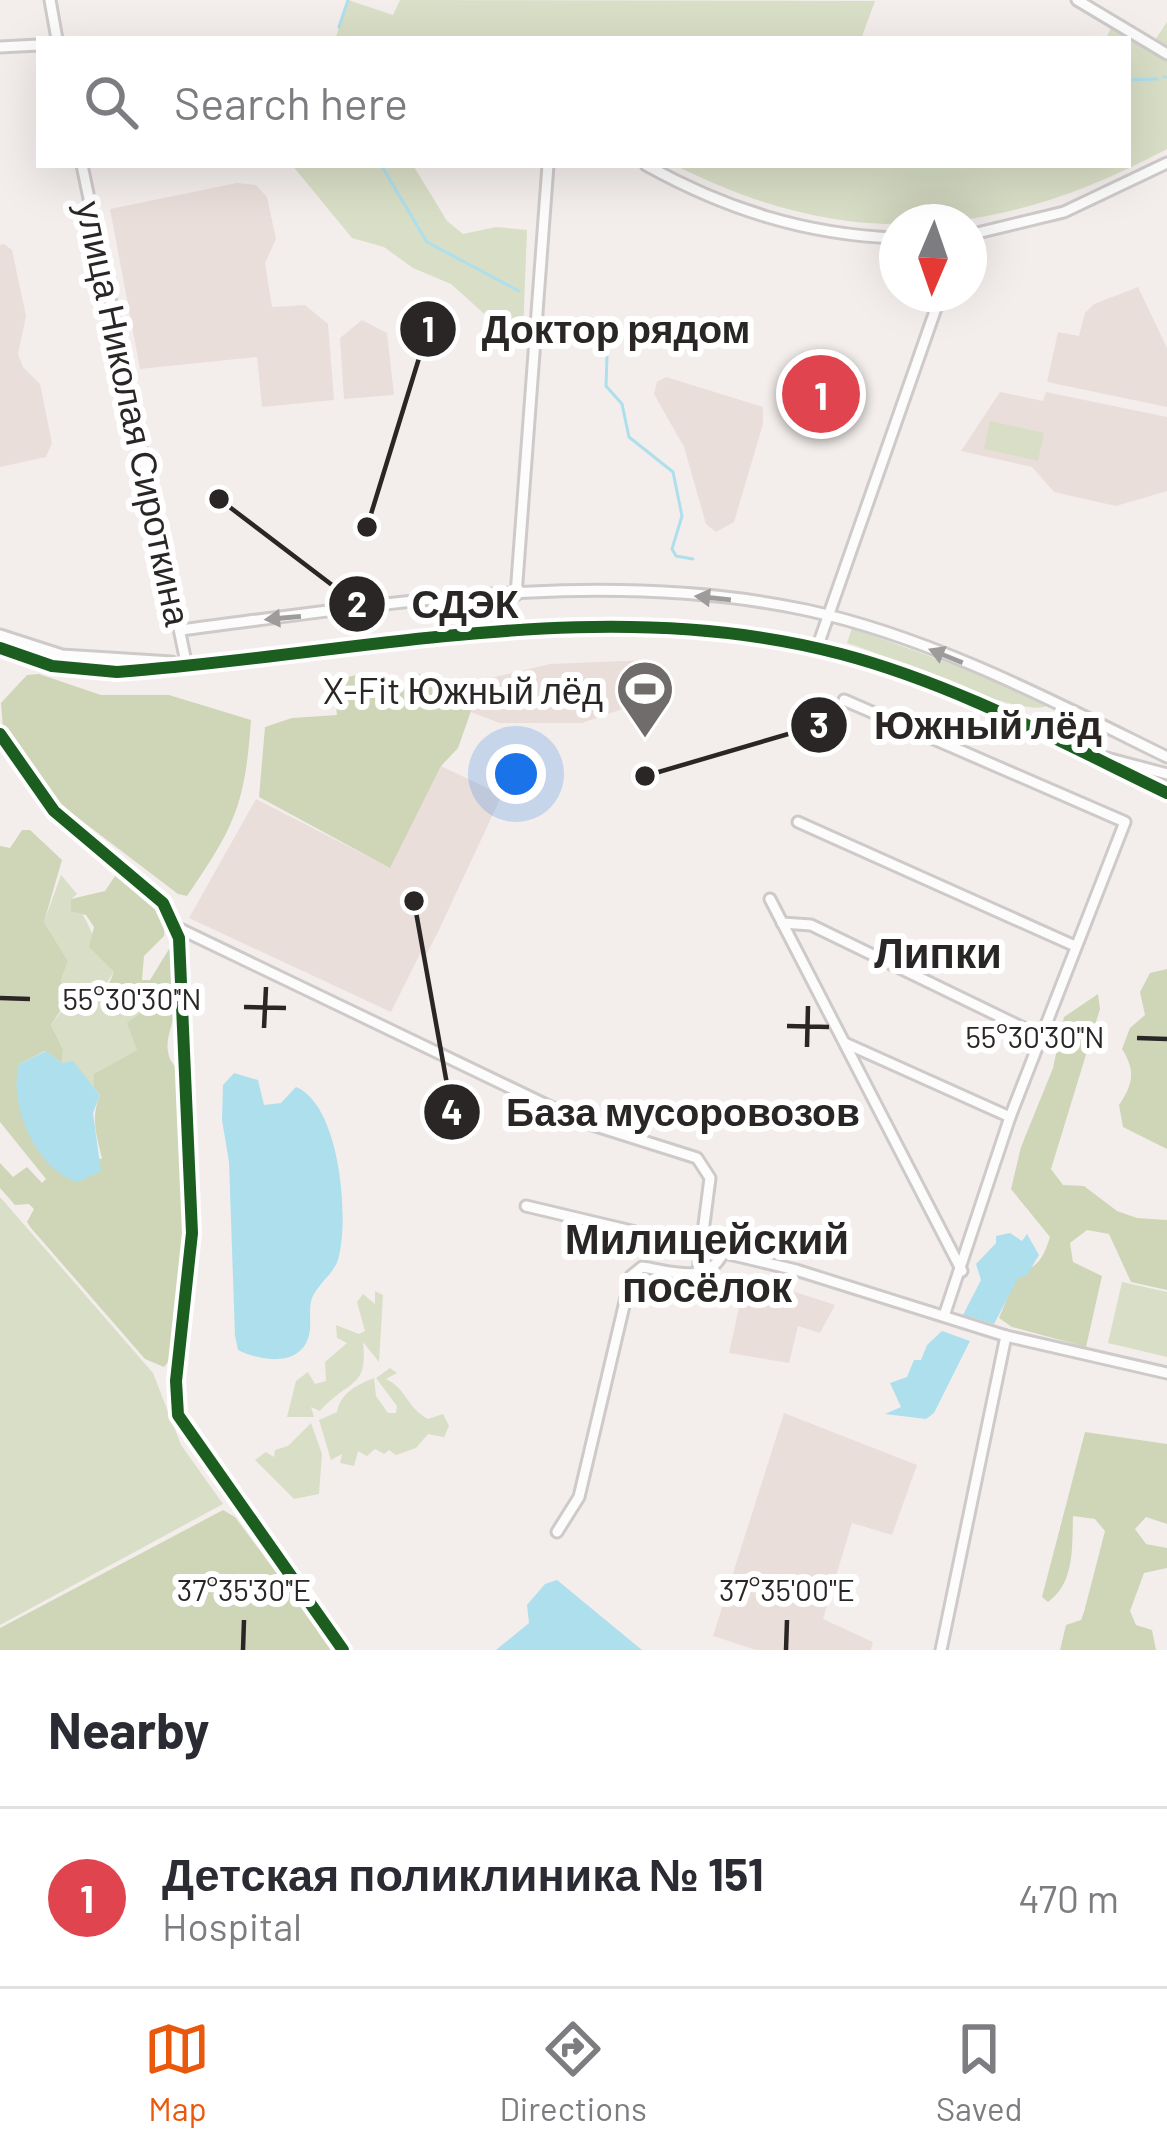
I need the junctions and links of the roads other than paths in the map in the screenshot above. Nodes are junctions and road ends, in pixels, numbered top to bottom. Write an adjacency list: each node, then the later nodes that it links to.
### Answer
1 (50, 0): 3 (street)
2 (1077, 0): 6 (street)
3 (56, 36)
4 (36, 45): 5 (street)
5 (0, 46)
6 (1167, 54)
7 (1167, 163): 11 (street)
8 (83, 168): 17 (street, улица Николая Сироткина)
9 (548, 168): 14 (street)
10 (652, 168): 12 (street)
11 (987, 230)
12 (879, 235)
13 (935, 312): 15 (street)
14 (516, 596): 15 (street, one-way to 14); 17 (street, one-way to 17)
15 (829, 616): 19 (street); 25 (street, one-way to 15)
16 (0, 635): 20 (street)
17 (182, 636): 20 (street); 21 (street, улица Николая Сироткина)
18 (0, 649): 21 (street)
19 (817, 649): 21 (street); 24 (street)
20 (152, 662): 21 (street)
21 (185, 662)
22 (844, 700): 32 (street)
23 (0, 734): 31 (street)
24 (1077, 750): 26 (street); 27 (street)
25 (1167, 757)
26 (1167, 774)
27 (1167, 794)
28 (798, 822): 32 (street)
29 (770, 899): 30 (street)
30 (782, 923): 33 (street); 34 (street)
31 (176, 927): 37 (street); 45 (street)
32 (1075, 946): 33 (street)
33 (1042, 1037): 35 (street)
34 (845, 1043): 35 (street); 40 (street)
35 (1010, 1117): 40 (street)
36 (526, 1206): 37 (street)
37 (704, 1248): 38 (street); 39 (street)
38 (723, 1253): 39 (street); 41 (street)
39 (698, 1270): 44 (street)
40 (962, 1271): 41 (street)
41 (945, 1313): 42 (street)
42 (1006, 1336): 43 (street); 46 (street)
43 (1167, 1373)
44 (557, 1532)
45 (343, 1650)
46 (941, 1650)

